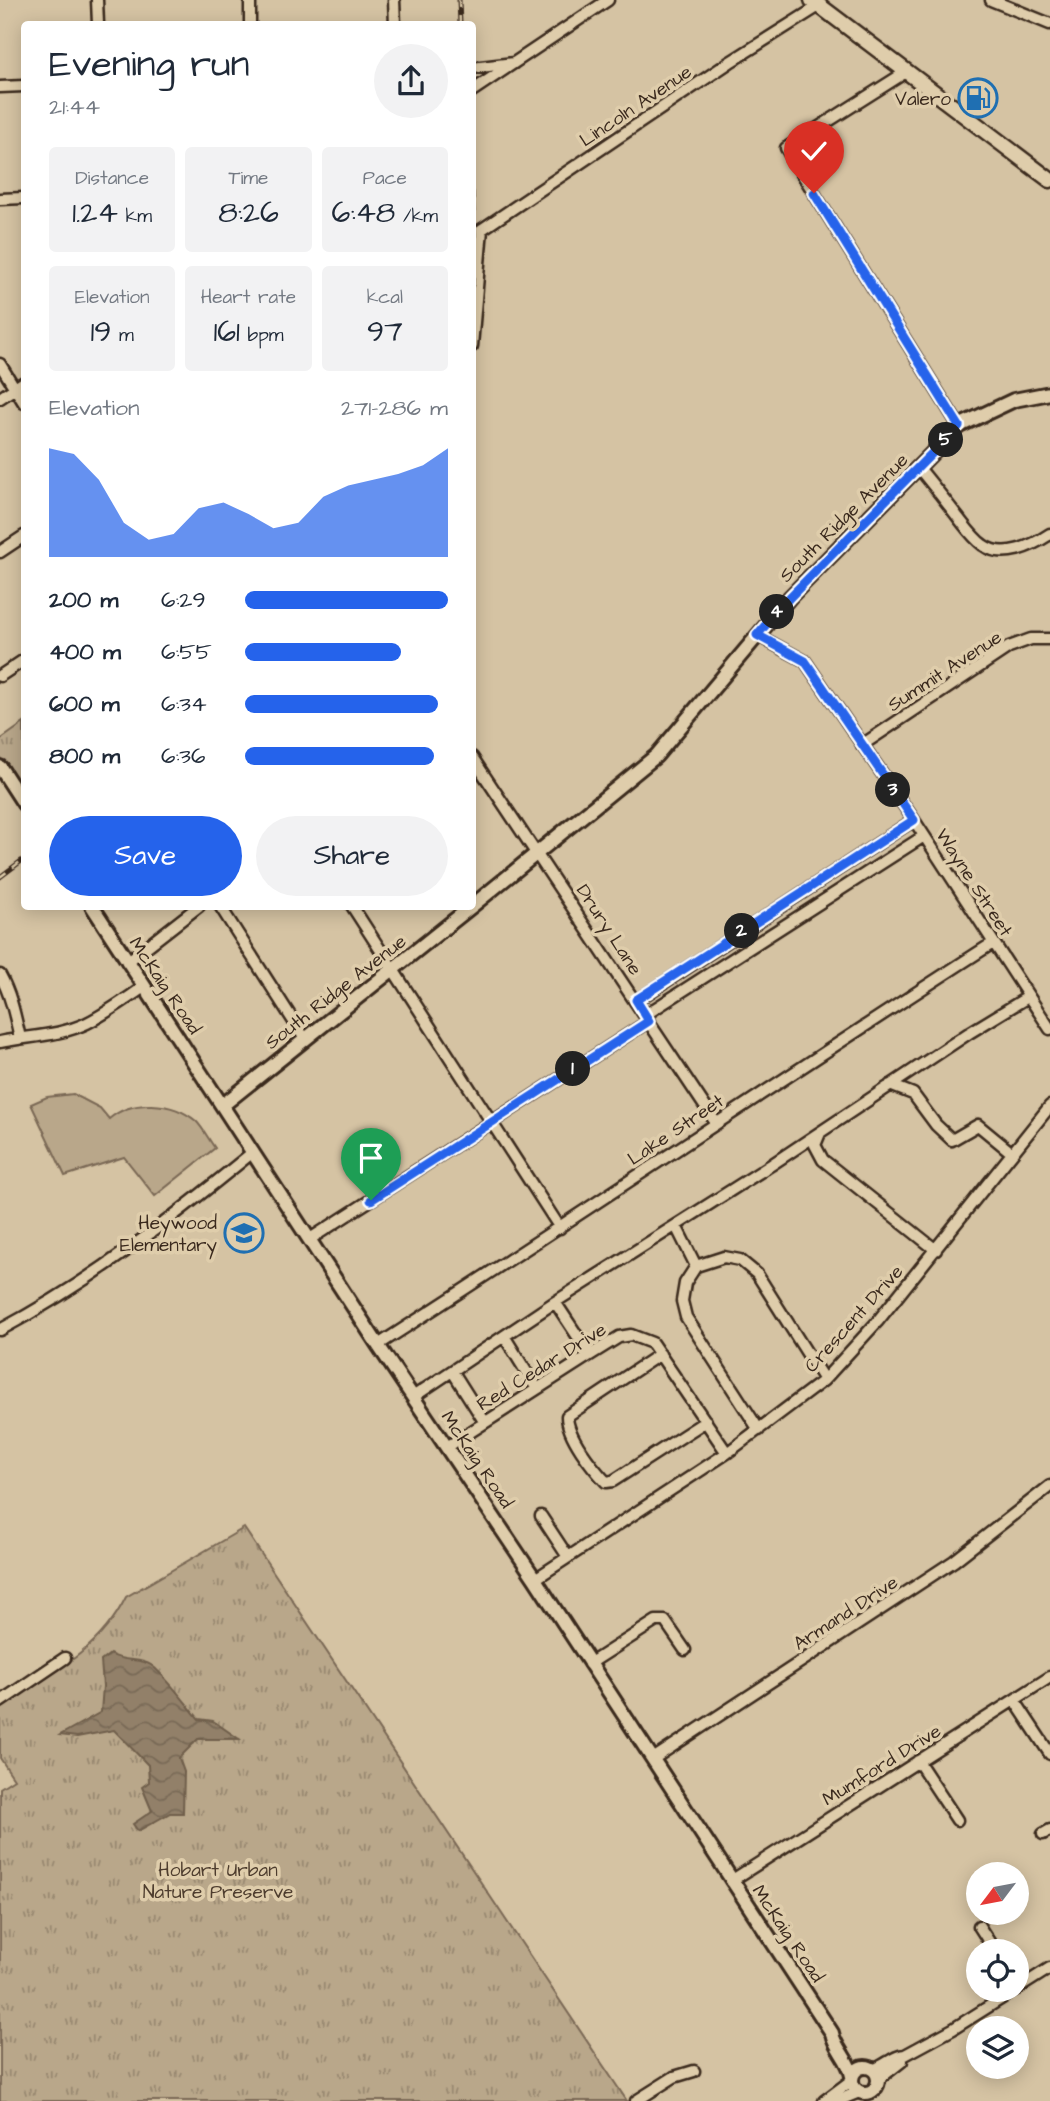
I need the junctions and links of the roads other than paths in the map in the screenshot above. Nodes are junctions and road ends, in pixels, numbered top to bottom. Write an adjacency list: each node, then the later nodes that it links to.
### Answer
1 (97, 0): 7 (street)
2 (250, 0): 8 (street)
3 (394, 0): 9 (street)
4 (608, 0): 11 (street)
5 (991, 0): 10 (street)
6 (816, 3): 13 (main road); 20 (street, Lincoln Avenue)
7 (98, 21)
8 (250, 21)
9 (395, 21)
10 (1050, 24)
11 (517, 63): 12 (street); 16 (street)
12 (476, 68)
13 (906, 72): 17 (main road); 29 (street)
14 (21, 86): 15 (street)
15 (0, 87)
16 (476, 89)
17 (1050, 180)
18 (0, 198): 19 (street)
19 (21, 198)
20 (482, 229): 21 (street, Lincoln Avenue); 22 (street)
21 (476, 233)
22 (476, 299)
23 (0, 364): 25 (street)
24 (21, 384): 25 (street)
25 (15, 388): 27 (street); 28 (street)
26 (1050, 393): 29 (street, South Ridge Avenue)
27 (0, 398)
28 (21, 398)
29 (959, 426): 30 (street, South Ridge Avenue)
30 (919, 468): 31 (street); 34 (street, South Ridge Avenue)
31 (1050, 534)
32 (21, 538): 33 (street)
33 (0, 552)
34 (757, 635): 38 (street, Wayne Street); 44 (street, South Ridge Avenue)
35 (1050, 639): 38 (street, Summit Avenue)
36 (21, 662): 37 (street)
37 (0, 676)
38 (862, 745): 42 (street, Wayne Street)
39 (476, 763): 44 (street, Drury Lane)
40 (0, 767): 41 (street)
41 (21, 799)
42 (914, 820): 43 (street, Wayne Street); 57 (street)
43 (924, 836): 51 (street, Wayne Street); 58 (street)
44 (538, 853): 45 (street, South Ridge Avenue); 57 (street, Drury Lane)
45 (476, 903)
46 (94, 910): 52 (street, McKaig Road)
47 (195, 910): 52 (street)
48 (223, 910): 61 (street)
49 (355, 910): 53 (street)
50 (467, 910): 53 (street, South Ridge Avenue)
51 (993, 943): 56 (street, Wayne Street); 67 (street, Lake Street)
52 (127, 962): 55 (street, McKaig Road)
53 (393, 970): 61 (street, South Ridge Avenue); 66 (street)
54 (0, 975): 60 (street)
55 (144, 987): 60 (street); 64 (street, McKaig Road)
56 (1028, 997): 59 (street, Wayne Street); 63 (street)
57 (636, 1000): 58 (street, Drury Lane)
58 (647, 1018): 66 (street); 67 (street, Drury Lane)
59 (1050, 1029)
60 (20, 1038): 62 (street)
61 (305, 1039): 64 (street, South Ridge Avenue)
62 (0, 1042)
63 (890, 1085): 68 (street); 70 (street)
64 (223, 1105): 69 (street, McKaig Road)
65 (1050, 1106): 70 (street, Crescent Drive)
66 (492, 1122): 72 (street); 73 (street)
67 (716, 1122): 72 (street, Lake Street)
68 (820, 1132): 71 (street); 74 (street)
69 (253, 1152): 73 (street, McKaig Road); 77 (street)
70 (1012, 1153): 74 (street, Crescent Drive)
71 (676, 1226): 75 (street); 76 (street)
72 (560, 1228): 79 (street, Lake Street)
73 (310, 1239): 79 (street, McKaig Road)
74 (936, 1250): 83 (street, Crescent Drive)
75 (696, 1266): 83 (street); 88 (street)
76 (555, 1301): 78 (street); 80 (street)
77 (0, 1330)
78 (504, 1336): 82 (street); 84 (street)
79 (377, 1345): 85 (street, McKaig Road)
80 (590, 1354): 81 (street, Red Cedar Drive); 84 (street, Red Cedar Drive)
81 (660, 1354): 87 (street, Red Cedar Drive); 87 (street)
82 (453, 1372): 85 (street); 86 (street)
83 (824, 1380): 88 (street, Crescent Drive)
84 (537, 1389): 86 (street, Red Cedar Drive)
85 (413, 1397): 89 (street, McKaig Road)
86 (484, 1421): 89 (street, Red Cedar Drive)
87 (706, 1421): 90 (street, Red Cedar Drive)
88 (759, 1430): 90 (street, Crescent Drive)
89 (447, 1447): 94 (street, McKaig Road)
90 (727, 1453): 93 (street, Crescent Drive)
91 (1050, 1486): 102 (street, Armand Drive)
92 (541, 1516): 93 (street)
93 (568, 1557): 94 (street, Crescent Drive)
94 (535, 1579): 97 (street, McKaig Road)
95 (685, 1650): 97 (street)
96 (65, 1658): 100 (street)
97 (589, 1664): 102 (street, McKaig Road)
98 (1050, 1678): 99 (street, Mumford Drive)
99 (1014, 1701): 101 (street); 103 (street, Mumford Drive)
100 (0, 1702)
101 (1050, 1754)
102 (653, 1759): 105 (street, McKaig Road)
103 (918, 1761): 104 (street); 105 (street, Mumford Drive)
104 (957, 1820)
105 (731, 1881): 111 (street, McKaig Road)
106 (979, 1926): 107 (street)
107 (987, 1939)
108 (1050, 1968): 109 (street)
109 (1029, 1981)
110 (995, 2002): 113 (street)
111 (832, 2033): 113 (street, McKaig Road); 114 (street, McKaig Road)
112 (694, 2071): 115 (street)
113 (874, 2075): 114 (street); 114 (street); 118 (street, McKaig Road)
114 (859, 2088): 116 (street); 117 (street)
115 (636, 2101)
116 (824, 2101)
117 (837, 2101)
118 (880, 2101)

